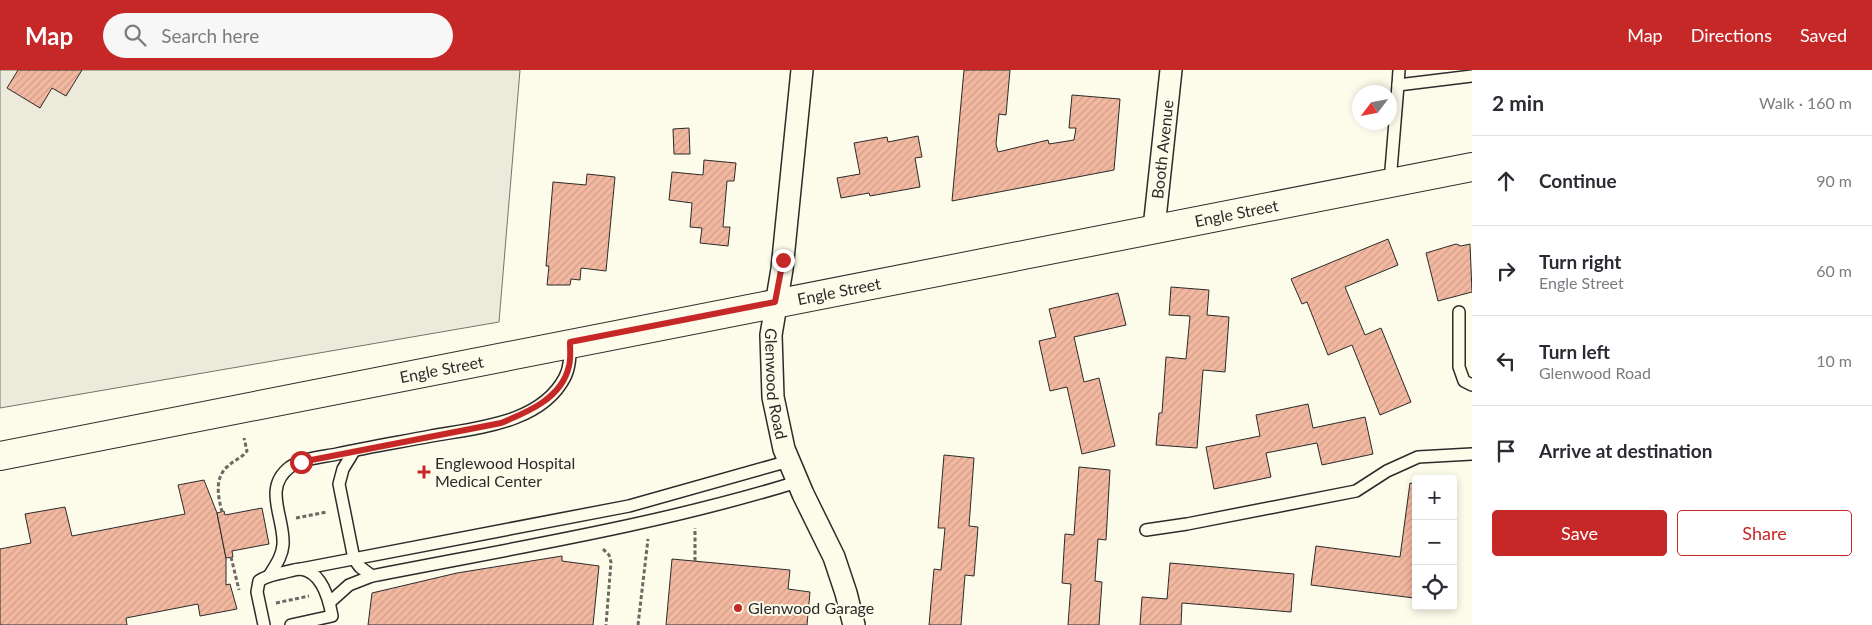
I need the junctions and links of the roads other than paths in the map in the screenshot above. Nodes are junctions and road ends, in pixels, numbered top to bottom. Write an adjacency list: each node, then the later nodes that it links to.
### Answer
1 (802, 70): 9 (street, Glenwood Road)
2 (1172, 70): 8 (street, Booth Avenue)
3 (1399, 70): 5 (lane)
4 (1472, 76): 5 (lane)
5 (1398, 85): 7 (lane)
6 (1472, 167): 7 (main road, Engle Street)
7 (1390, 182): 8 (main road, Engle Street)
8 (1154, 228): 9 (main road, Engle Street)
9 (775, 302): 11 (main road, Engle Street); 16 (street, Glenwood Road)
10 (1459, 312): 12 (lane)
11 (570, 342): 13 (lane); 15 (main road, Engle Street)
12 (1472, 385)
13 (354, 451): 19 (lane); 21 (lane)
14 (1472, 454): 18 (lane)
15 (0, 456)
16 (789, 461): 17 (street, Glenwood Road); 19 (lane)
17 (797, 482): 22 (lane); 26 (street, Glenwood Road)
18 (1146, 530)
19 (354, 559): 20 (lane); 22 (lane)
20 (301, 569): 21 (lane); 23 (lane)
21 (269, 576): 24 (lane)
22 (372, 576): 23 (lane)
23 (330, 602): 25 (lane)
24 (264, 625)
25 (291, 625)
26 (854, 625)

